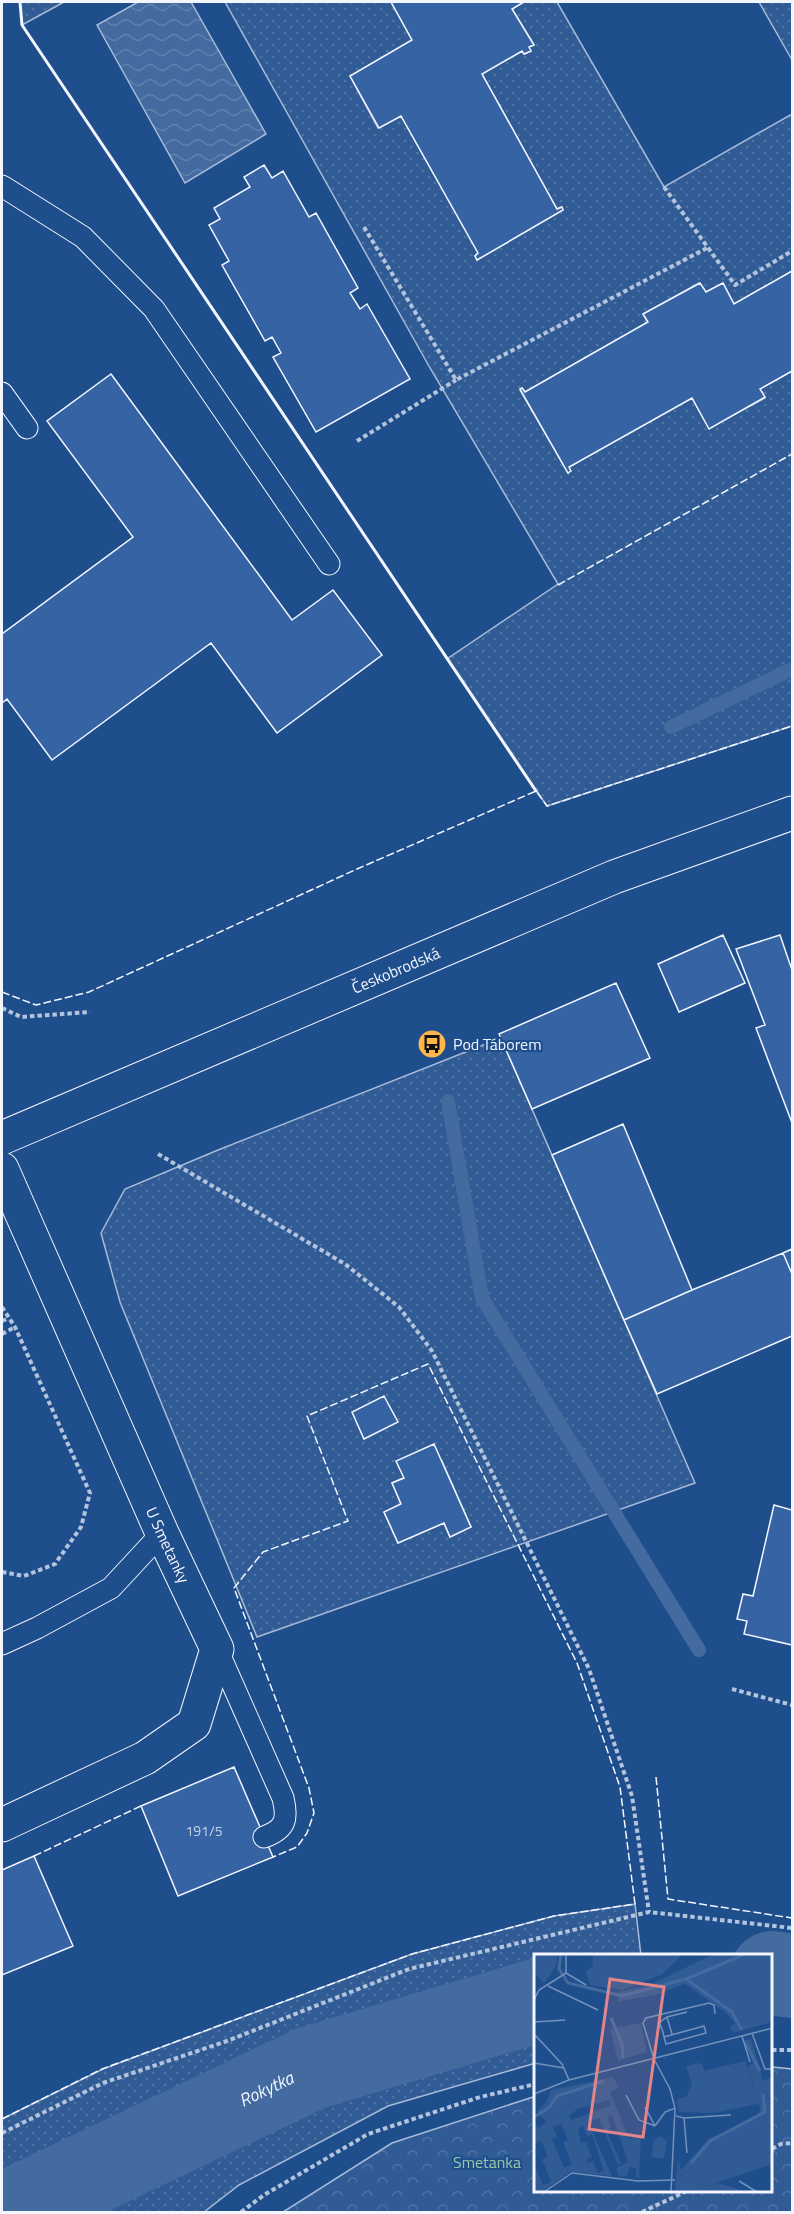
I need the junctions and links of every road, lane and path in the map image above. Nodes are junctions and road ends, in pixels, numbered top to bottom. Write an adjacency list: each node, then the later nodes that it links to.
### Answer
1 (2, 186): 10 (lane)
2 (664, 188): 4 (path)
3 (364, 227): 6 (path)
4 (707, 248): 5 (path); 6 (path)
5 (792, 251)
6 (456, 380): 9 (path)
7 (2, 393): 8 (lane)
8 (27, 428)
9 (357, 441)
10 (329, 564)
11 (792, 813): 14 (main road, Českobrodská)
12 (2, 1008): 13 (path)
13 (90, 1012)
14 (2, 1137)
15 (158, 1154): 30 (path)
16 (2, 1169): 22 (main road, U Smetanky)
17 (2, 1307): 18 (path)
18 (9, 1318): 19 (path); 20 (path)
19 (2, 1321)
20 (15, 1327): 21 (path); 23 (path)
21 (2, 1334)
22 (162, 1533): 24 (lane); 25 (main road, U Smetanky)
23 (2, 1572)
24 (2, 1644)
25 (217, 1649): 28 (main road); 29 (lane)
26 (732, 1689): 27 (path)
27 (792, 1705)
28 (2, 1825)
29 (264, 1837)
30 (650, 1912): 31 (path); 35 (path)
31 (792, 1928)
32 (773, 2050): 33 (path)
33 (792, 2050)
34 (534, 2084): 39 (path)
35 (2, 2133)
36 (792, 2143): 37 (path)
37 (773, 2148)
38 (683, 2193): 40 (path)
39 (240, 2212)
40 (642, 2212)

